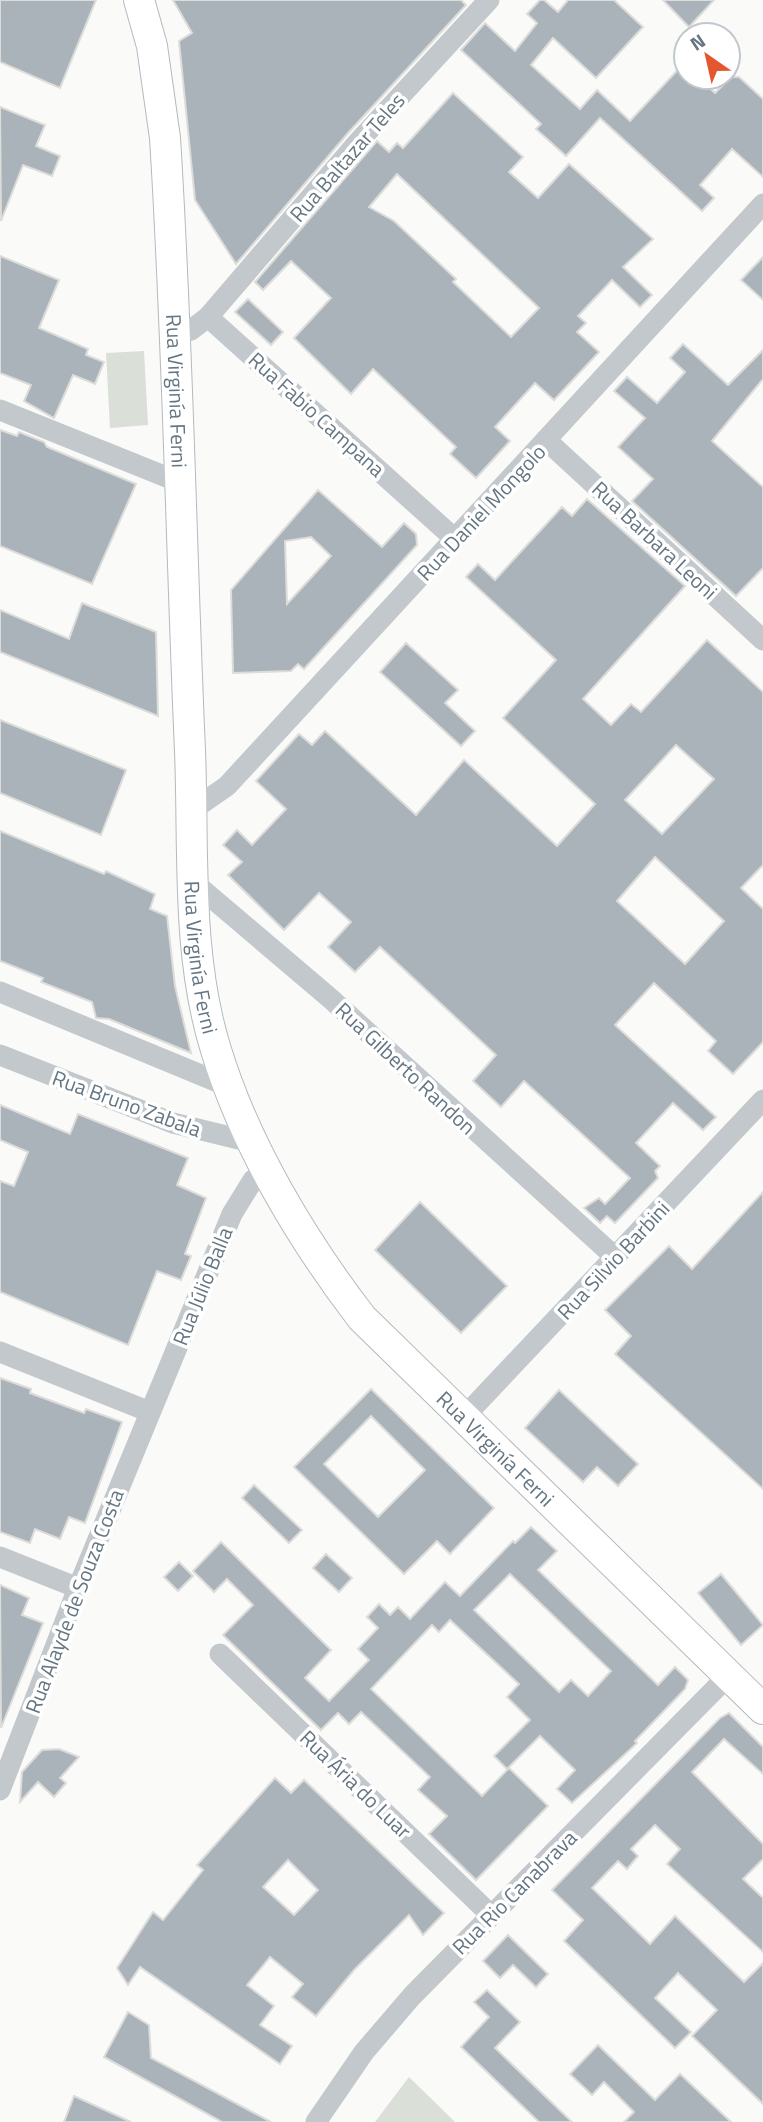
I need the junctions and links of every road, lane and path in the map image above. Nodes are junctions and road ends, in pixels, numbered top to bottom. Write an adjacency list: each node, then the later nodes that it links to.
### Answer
1 (139, 0): 5 (street, Rua Virginía Ferni)
2 (489, 0): 4 (street, Rua Baltazar Teles)
3 (763, 204): 7 (street, Rua Daniel Mongolo)
4 (208, 317): 5 (street); 9 (street, Rua Fabio Campana)
5 (173, 336): 8 (street, Rua Virginía Ferni)
6 (0, 410): 8 (street)
7 (546, 440): 9 (street, Rua Daniel Mongolo); 10 (street, Rua Barbara Leoni)
8 (179, 482): 11 (street, Rua Virginía Ferni)
9 (455, 539): 11 (street, Rua Daniel Mongolo)
10 (763, 640)
11 (191, 811): 12 (street, Rua Virginía Ferni)
12 (192, 881): 15 (street, Rua Virginía Ferni); 18 (street, Rua Gilberto Randon)
13 (0, 992): 15 (street)
14 (0, 1055): 17 (street, Rua Bruno Zabala)
15 (230, 1087): 17 (street, Rua Virginía Ferni)
16 (763, 1100): 18 (street, Rua Silvio Barbini)
17 (261, 1156): 20 (street, Rua Júlio Balla); 21 (street, Rua Virginía Ferni)
18 (616, 1258): 21 (street, Rua Silvio Barbini)
19 (0, 1352): 20 (street)
20 (150, 1412): 23 (street, Rua Alayde de Souza Costa)
21 (463, 1419): 25 (street, Rua Virginía Ferni)
22 (0, 1557): 23 (street)
23 (78, 1588): 27 (street, Rua Alayde de Souza Costa)
24 (220, 1654): 29 (street, Rua Ária do Luar)
25 (728, 1676): 26 (street, Rua Virginía Ferni); 29 (street, Rua Rio Canabrava)
26 (763, 1709)
27 (5, 1765): 28 (street, Rua Alayde de Souza Costa)
28 (0, 1790)
29 (491, 1915): 30 (street, Rua Rio Canabrava)
30 (316, 2122)

